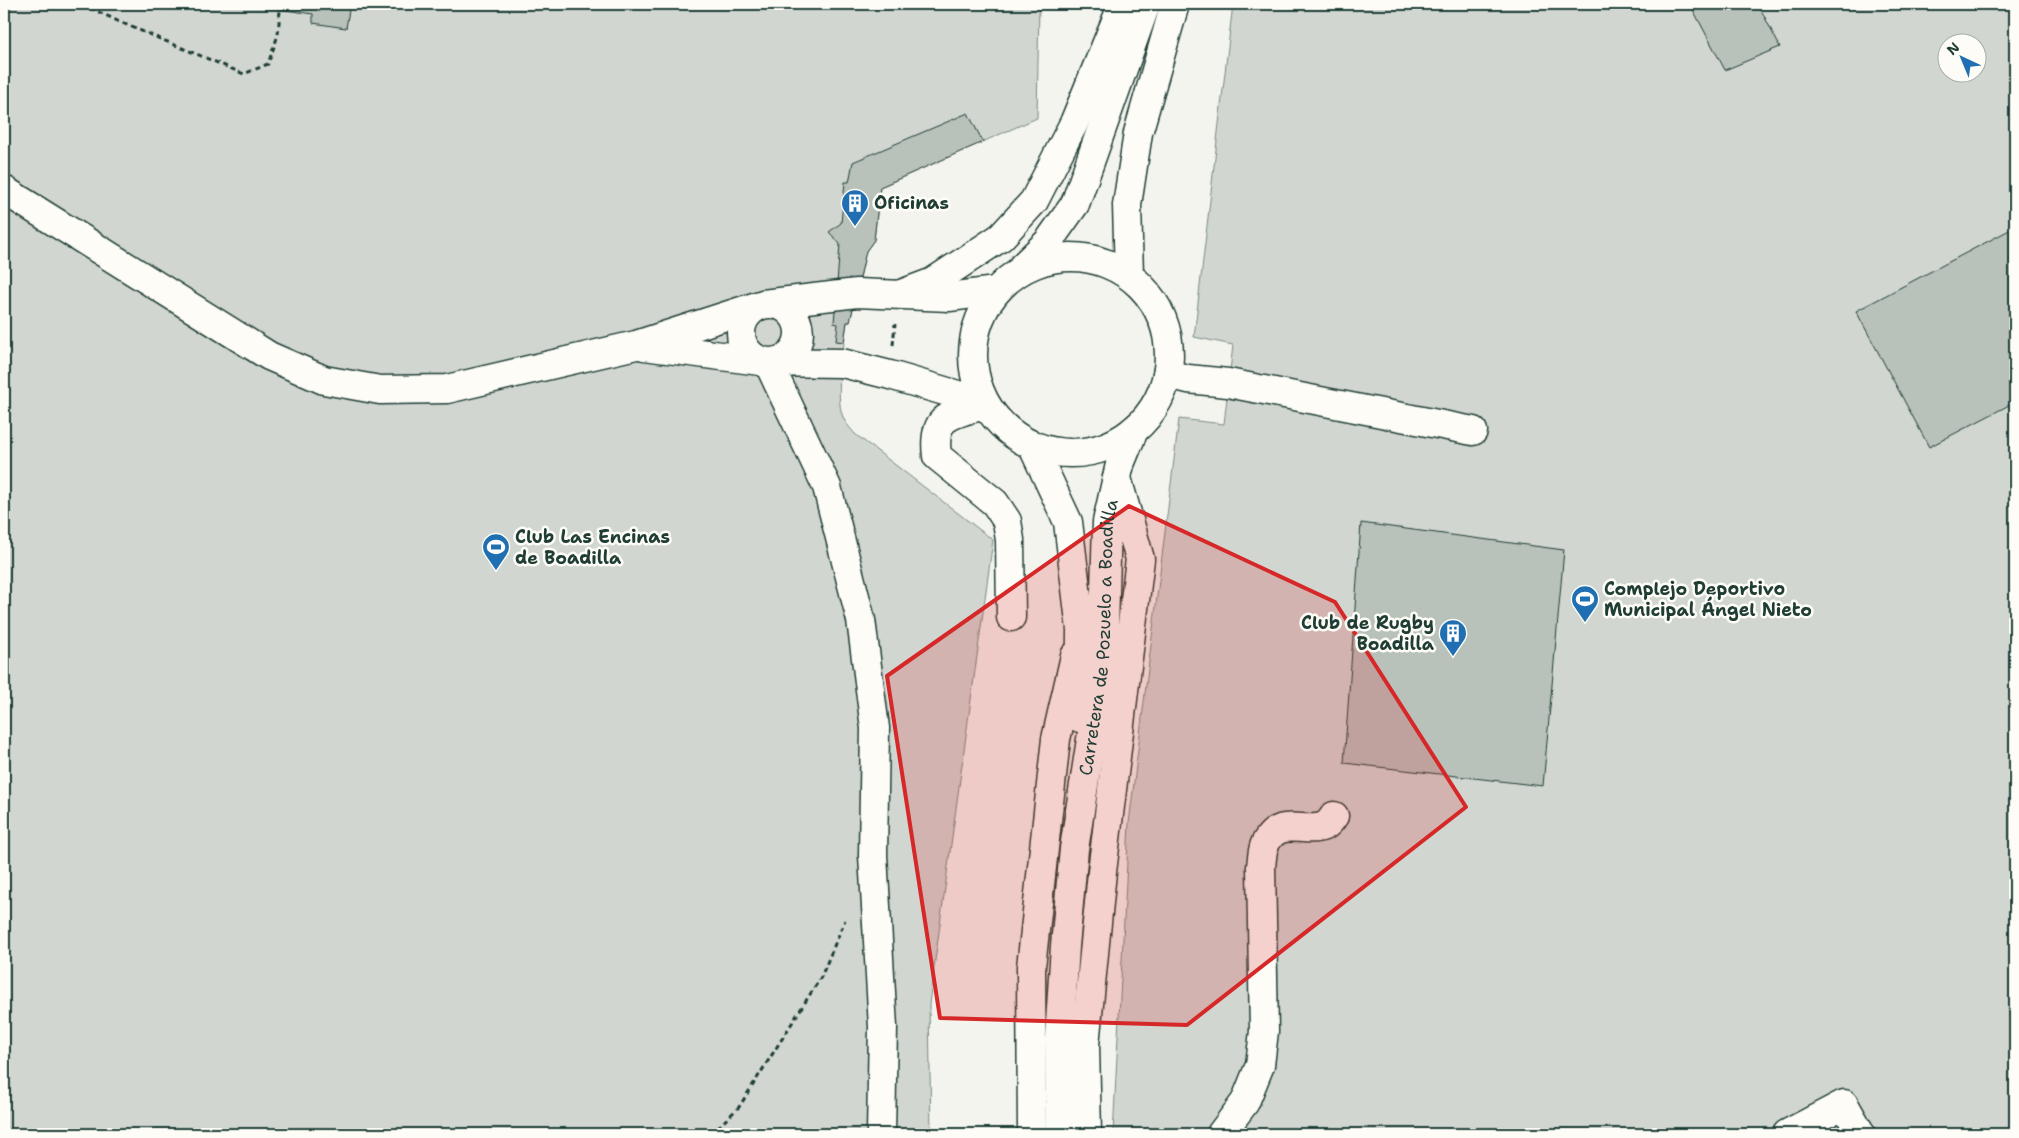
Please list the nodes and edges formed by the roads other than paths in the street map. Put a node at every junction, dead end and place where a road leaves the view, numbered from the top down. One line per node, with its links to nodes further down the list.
1 (1123, 4): 7 (main road)
2 (1146, 4): 6 (main road)
3 (1175, 4): 5 (main road)
4 (4, 190): 9 (main road)
5 (1129, 275): 6 (main road); 11 (main road)
6 (1002, 286): 7 (main road); 12 (main road)
7 (901, 294): 8 (main road)
8 (763, 304): 9 (main road); 10 (main road); 10 (main road)
9 (636, 345): 10 (main road)
10 (768, 362): 12 (main road); 21 (main road)
11 (1167, 374): 13 (main road); 14 (main road)
12 (985, 408): 15 (main road); 17 (main road)
13 (1134, 430): 15 (main road); 16 (main road, Carretera de Pozuelo a Boadilla)
14 (1473, 431)
15 (1032, 445): 18 (main road, Carretera de Pozuelo a Boadilla)
16 (1117, 478): 20 (main road, Carretera de Pozuelo a Boadilla); 24 (main road)
17 (1011, 617)
18 (1081, 630): 20 (main road, Carretera de Pozuelo a Boadilla); 22 (main road)
19 (1334, 816): 25 (main road)
20 (1074, 849): 23 (main road, Carretera de Pozuelo a Boadilla)
21 (880, 1134)
22 (1032, 1134)
23 (1060, 1134)
24 (1087, 1134)
25 (1221, 1134)
26 (1788, 1134): 27 (main road)
27 (1861, 1134)

